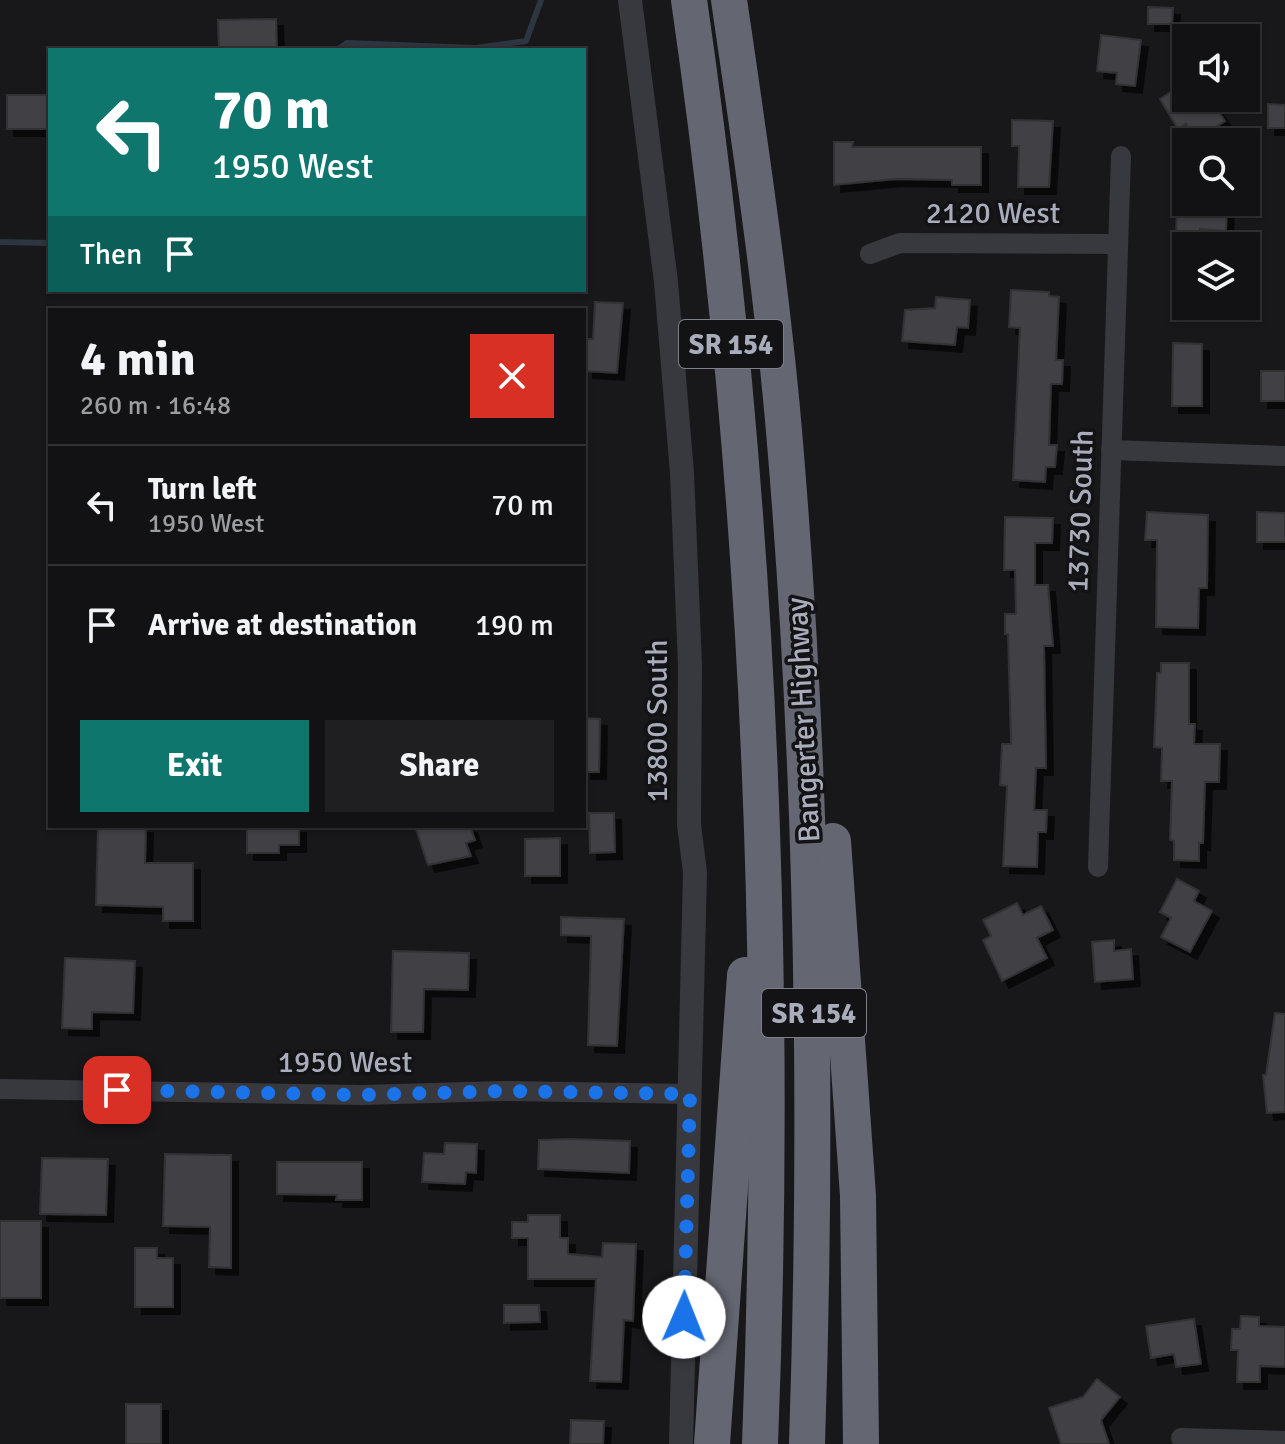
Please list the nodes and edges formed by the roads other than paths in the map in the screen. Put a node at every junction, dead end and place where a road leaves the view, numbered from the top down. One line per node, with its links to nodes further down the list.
1 (630, 0): 13 (street, 13800 South)
2 (689, 0): 10 (highway, Bangerter Highway / SR 154)
3 (729, 0): 9 (highway, Bangerter Highway / SR 154)
4 (1121, 156): 5 (street, 13730 South)
5 (1118, 244): 6 (street, 2120 West); 7 (street, 13730 South)
6 (870, 254)
7 (1111, 450): 8 (street); 11 (street, 13730 South)
8 (1285, 456)
9 (796, 582): 19 (highway, Bangerter Highway / SR 154); 20 (highway)
10 (756, 689): 17 (highway); 18 (highway, Bangerter Highway / SR 154)
11 (1098, 867)
12 (0, 1089): 13 (street, 1950 West)
13 (690, 1094): 16 (street, 13800 South)
14 (1181, 1438): 15 (street)
15 (1285, 1441)
16 (681, 1444)
17 (712, 1444)
18 (760, 1444)
19 (807, 1444)
20 (861, 1444)

